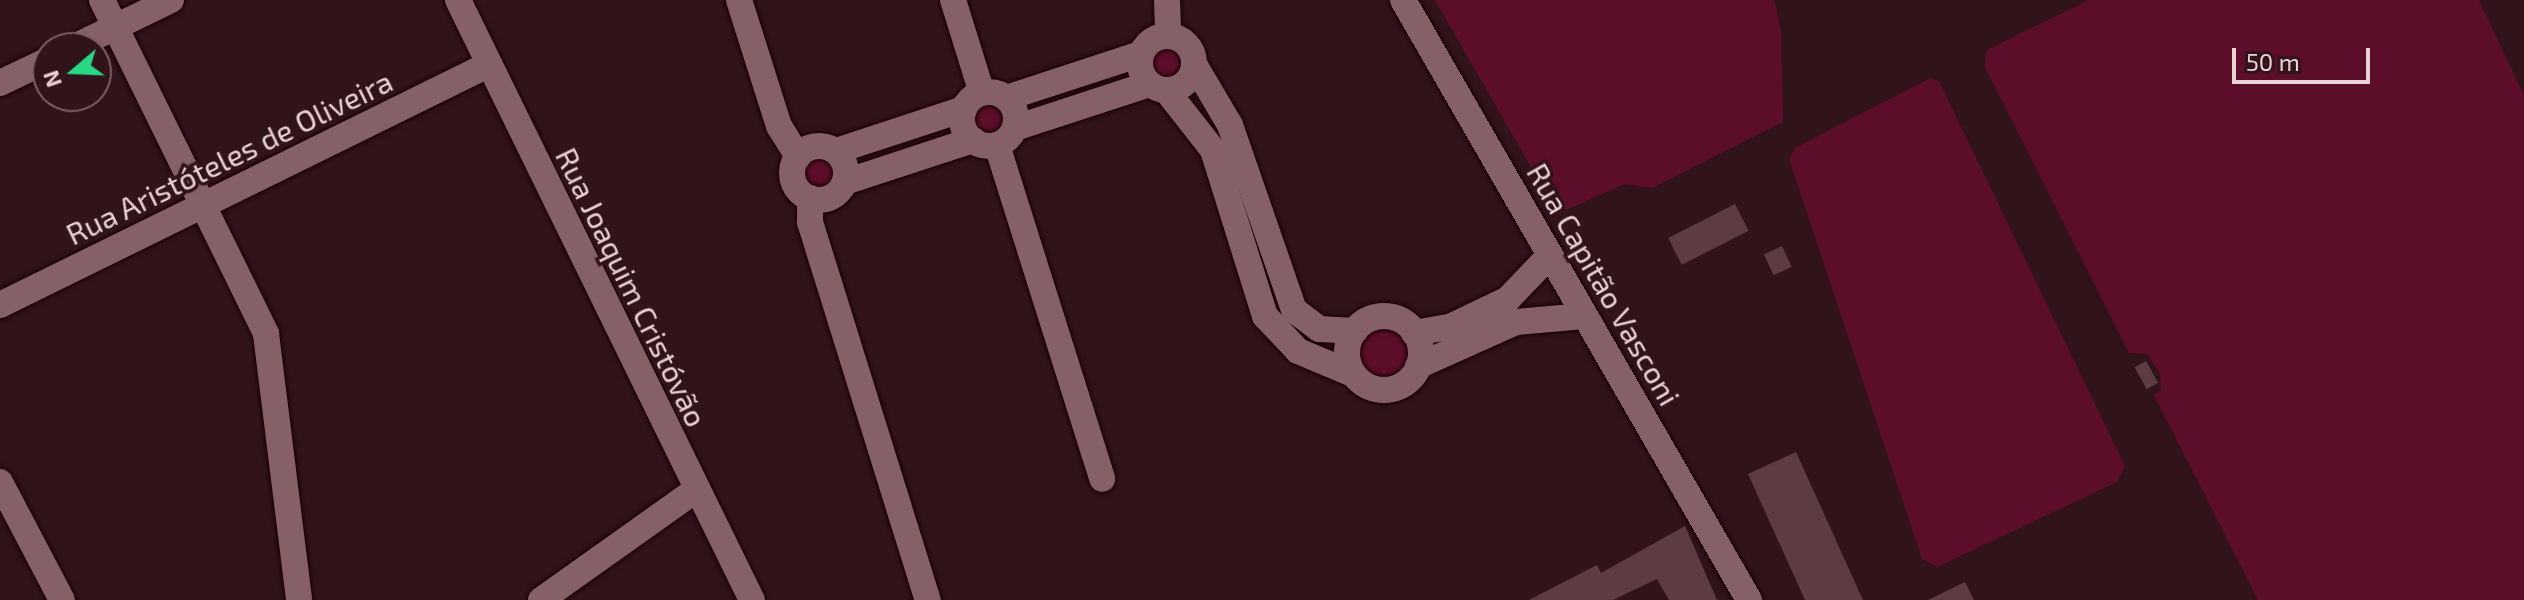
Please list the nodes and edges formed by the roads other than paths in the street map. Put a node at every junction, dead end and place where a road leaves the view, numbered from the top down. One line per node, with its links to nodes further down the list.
1 (102, 0): 8 (street)
2 (171, 0): 8 (street)
3 (458, 0): 13 (street, Rua Joaquim Cristóvão)
4 (739, 0): 20 (street)
5 (953, 0): 17 (street)
6 (1167, 0): 10 (street)
7 (1403, 0): 24 (street, Rua Capitão Vasconi)
8 (116, 27): 9 (street); 23 (street)
9 (106, 32)
10 (1168, 36): 11 (street); 12 (street)
11 (1141, 54): 16 (street); 17 (street)
12 (1194, 64): 16 (street); 28 (street)
13 (486, 66): 23 (street, Rua Aristóteles de Oliveira); 34 (street, Rua Joaquim Cristóvão)
14 (32, 68): 15 (street)
15 (0, 83)
16 (1158, 87): 18 (street); 32 (street)
17 (984, 100): 18 (street); 18 (street); 19 (street)
18 (995, 138): 21 (street); 33 (street)
19 (836, 151): 20 (street); 21 (street)
20 (798, 156): 22 (street)
21 (845, 182): 22 (street)
22 (810, 198): 40 (street)
23 (206, 205): 25 (street, Rua Aristóteles de Oliveira); 37 (street)
24 (1550, 255): 26 (street); 27 (street, Rua Capitão Vasconi)
25 (0, 305)
26 (1512, 311): 27 (street); 30 (street)
27 (1584, 316): 41 (street, Rua Capitão Vasconi)
28 (1355, 331): 29 (street); 32 (street)
29 (1414, 333): 30 (street); 31 (street)
30 (1456, 336): 31 (street)
31 (1418, 366): 32 (street)
32 (1353, 374)
33 (1102, 479)
34 (697, 489): 38 (street); 39 (street, Rua Joaquim Cristóvão)
35 (4, 498): 36 (street)
36 (62, 600)
37 (299, 600)
38 (541, 600)
39 (752, 600)
40 (928, 600)
41 (1749, 600)

